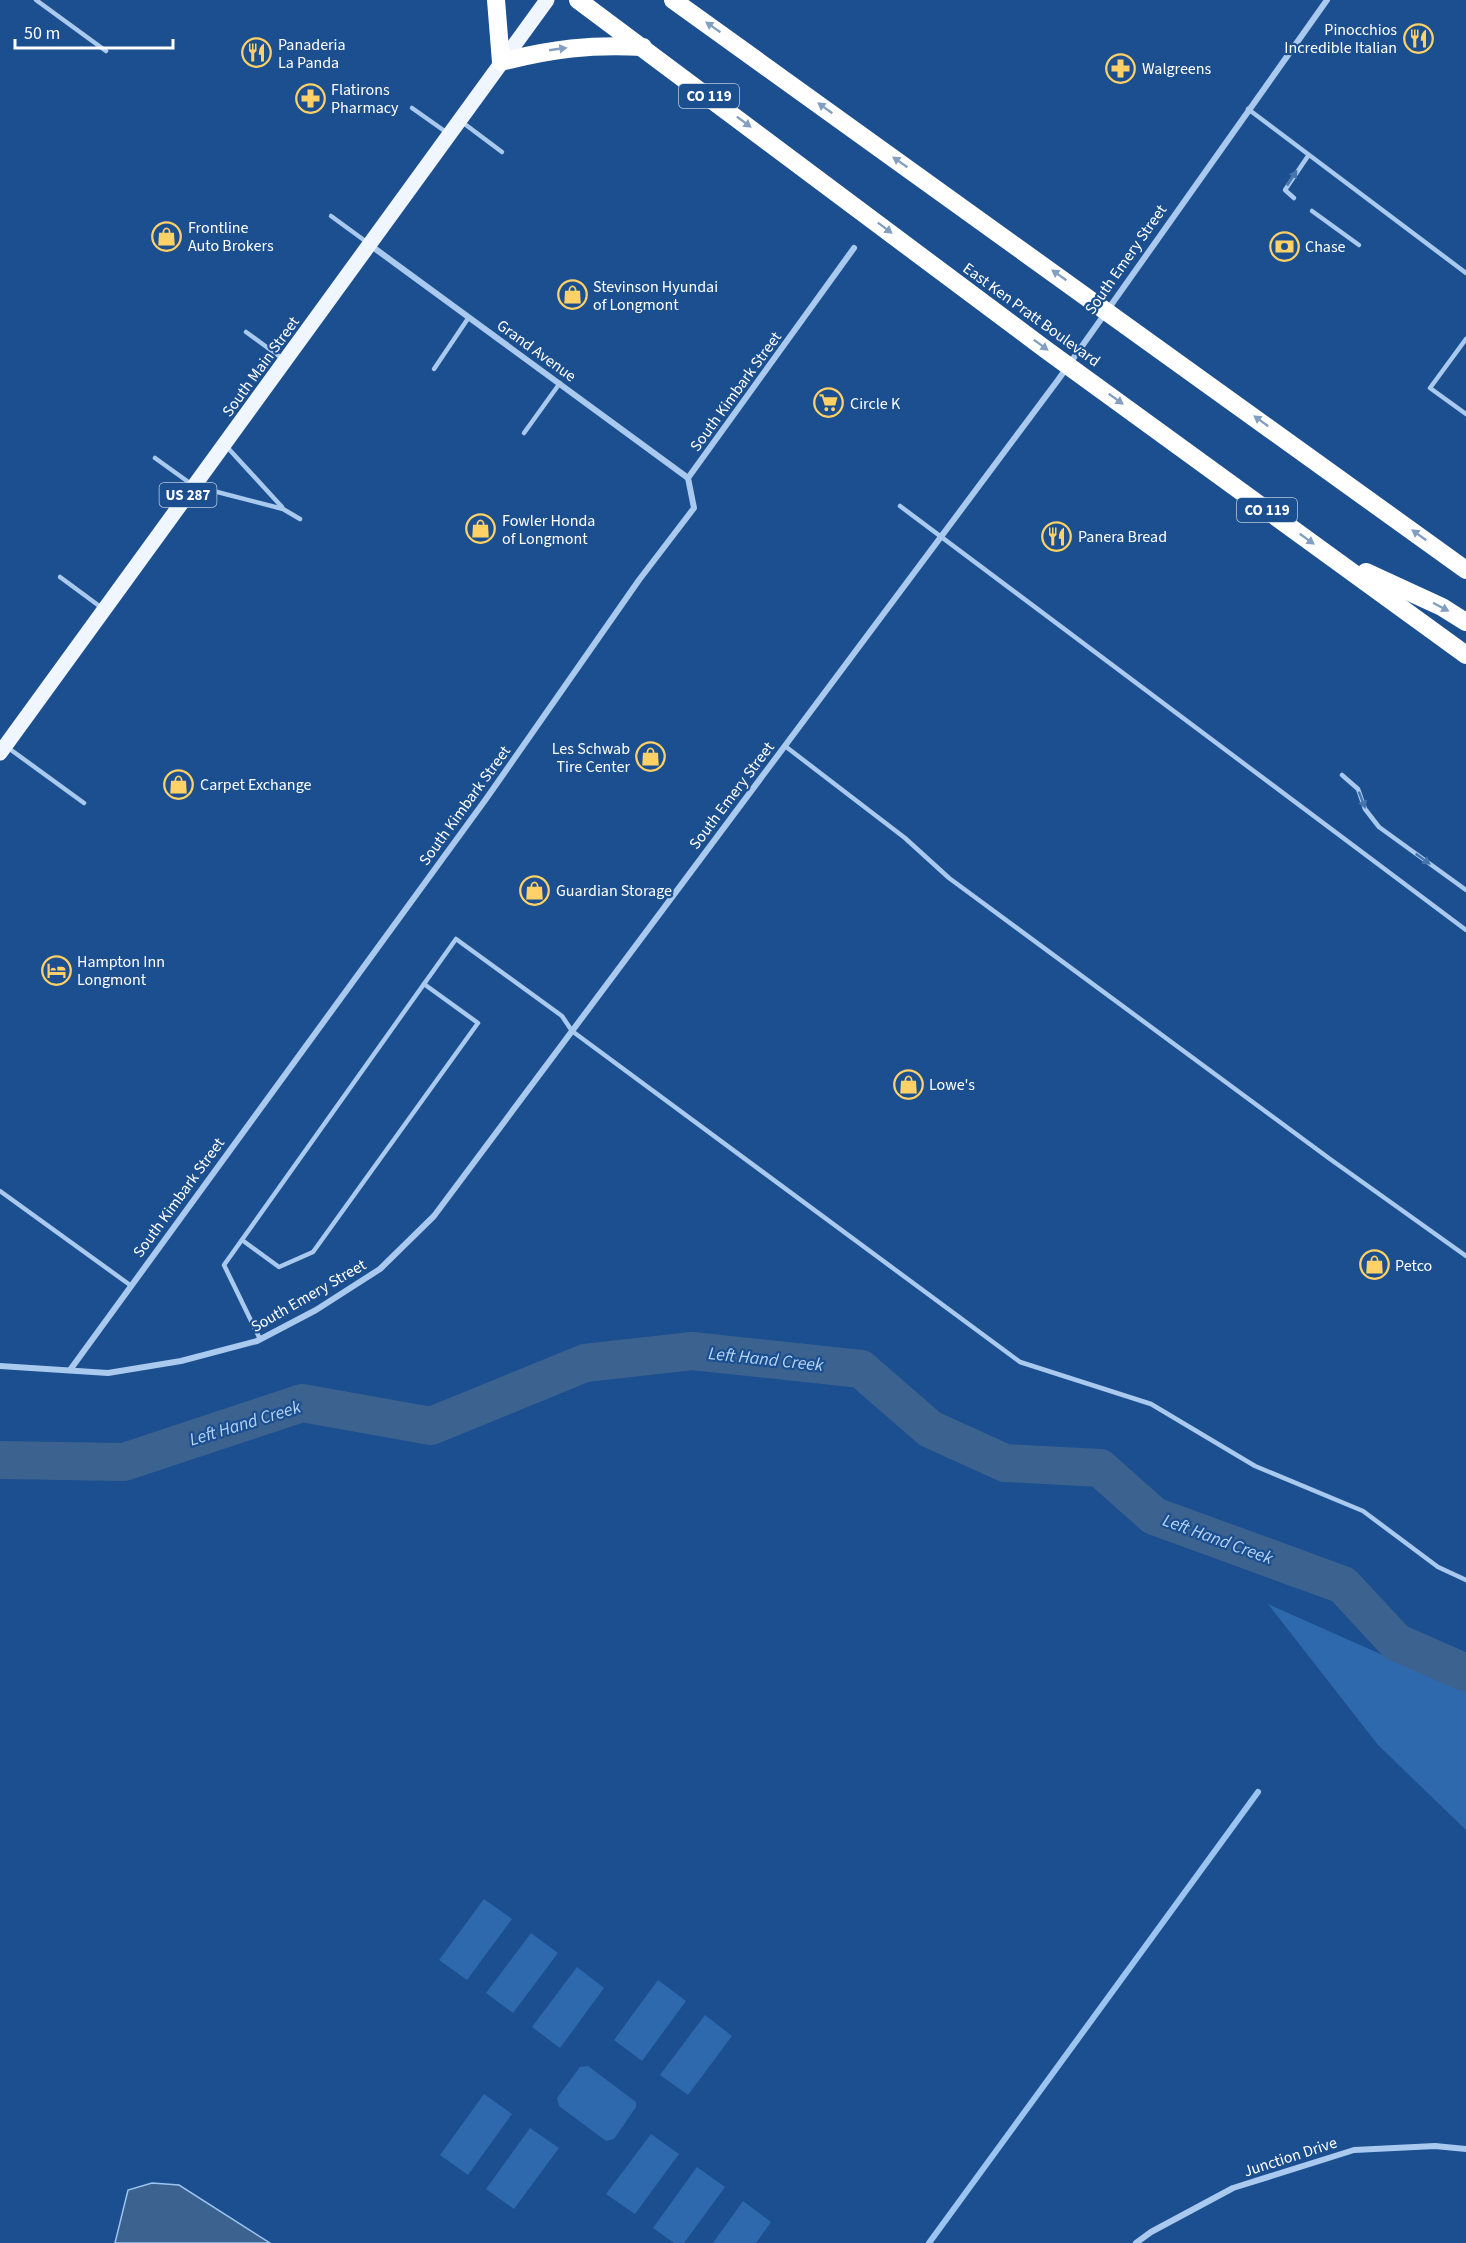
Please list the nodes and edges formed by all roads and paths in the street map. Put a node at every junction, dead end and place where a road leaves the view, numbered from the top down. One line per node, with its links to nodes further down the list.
1 (36, 0): 8 (lane)
2 (496, 0): 9 (highway)
3 (547, 0): 9 (main road, South Main Street / US 287)
4 (578, 0): 7 (highway, East Ken Pratt Boulevard / CO 119)
5 (1327, 0): 11 (street, South Emery Street)
6 (675, 1): 23 (highway, one-way to 6)
7 (643, 46): 9 (highway, one-way to 7); 28 (highway, East Ken Pratt Boulevard / CO 119, one-way to 28)
8 (106, 51)
9 (501, 62): 12 (main road, South Main Street / US 287)
10 (412, 108): 13 (lane)
11 (1248, 109): 15 (lane); 23 (street, South Emery Street)
12 (460, 121): 13 (main road, South Main Street / US 287); 14 (lane)
13 (449, 135): 19 (main road, South Main Street / US 287)
14 (502, 152)
15 (1308, 156): 16 (lane, one-way to 15); 22 (lane)
16 (1294, 198)
17 (1312, 211): 20 (lane)
18 (331, 216): 19 (lane)
19 (370, 245): 24 (street, Grand Avenue); 27 (main road, South Main Street / US 287)
20 (1359, 245)
21 (855, 248): 35 (street, South Kimbark Street)
22 (1466, 273)
23 (1106, 310): 28 (street, South Emery Street); 42 (highway, one-way to 23)
24 (470, 318): 29 (lane); 30 (street, Grand Avenue)
25 (246, 332): 27 (lane)
26 (1466, 339): 31 (lane)
27 (286, 361): 33 (main road, South Main Street / US 287)
28 (1069, 365): 40 (street, South Emery Street); 41 (highway, East Ken Pratt Boulevard / CO 119, one-way to 41)
29 (434, 369)
30 (560, 383): 32 (lane); 35 (street, Grand Avenue)
31 (1466, 414)
32 (524, 433)
33 (225, 445): 36 (main road, South Main Street / US 287); 38 (lane)
34 (155, 458): 36 (lane)
35 (688, 478): 58 (street, South Kimbark Street)
36 (194, 486): 38 (lane); 44 (main road, South Main Street / US 287)
37 (900, 506): 40 (lane)
38 (283, 509): 39 (lane)
39 (300, 519)
40 (940, 537): 47 (street, South Emery Street); 52 (lane)
41 (1331, 556): 45 (highway, one-way to 45); 46 (highway, East Ken Pratt Boulevard / CO 119)
42 (1466, 570)
43 (60, 577): 44 (lane)
44 (104, 610): 48 (main road, South Main Street / US 287)
45 (1466, 622)
46 (1466, 655)
47 (785, 746): 54 (street, South Emery Street); 57 (lane)
48 (2, 747): 50 (lane)
49 (1342, 775): 51 (lane, one-way to 51)
50 (84, 803)
51 (1466, 890)
52 (1466, 930)
53 (424, 984): 54 (lane); 56 (lane); 56 (lane)
54 (572, 1031): 59 (street, South Emery Street); 62 (lane)
55 (0, 1191): 58 (lane)
56 (242, 1240): 59 (lane)
57 (1466, 1256)
58 (130, 1285): 61 (street, South Kimbark Street)
59 (260, 1340): 61 (street, South Emery Street)
60 (0, 1366): 61 (street, South Emery Street)
61 (70, 1370)
62 (1466, 1580)
63 (1466, 2149): 64 (street, Junction Drive)
64 (1136, 2243)

